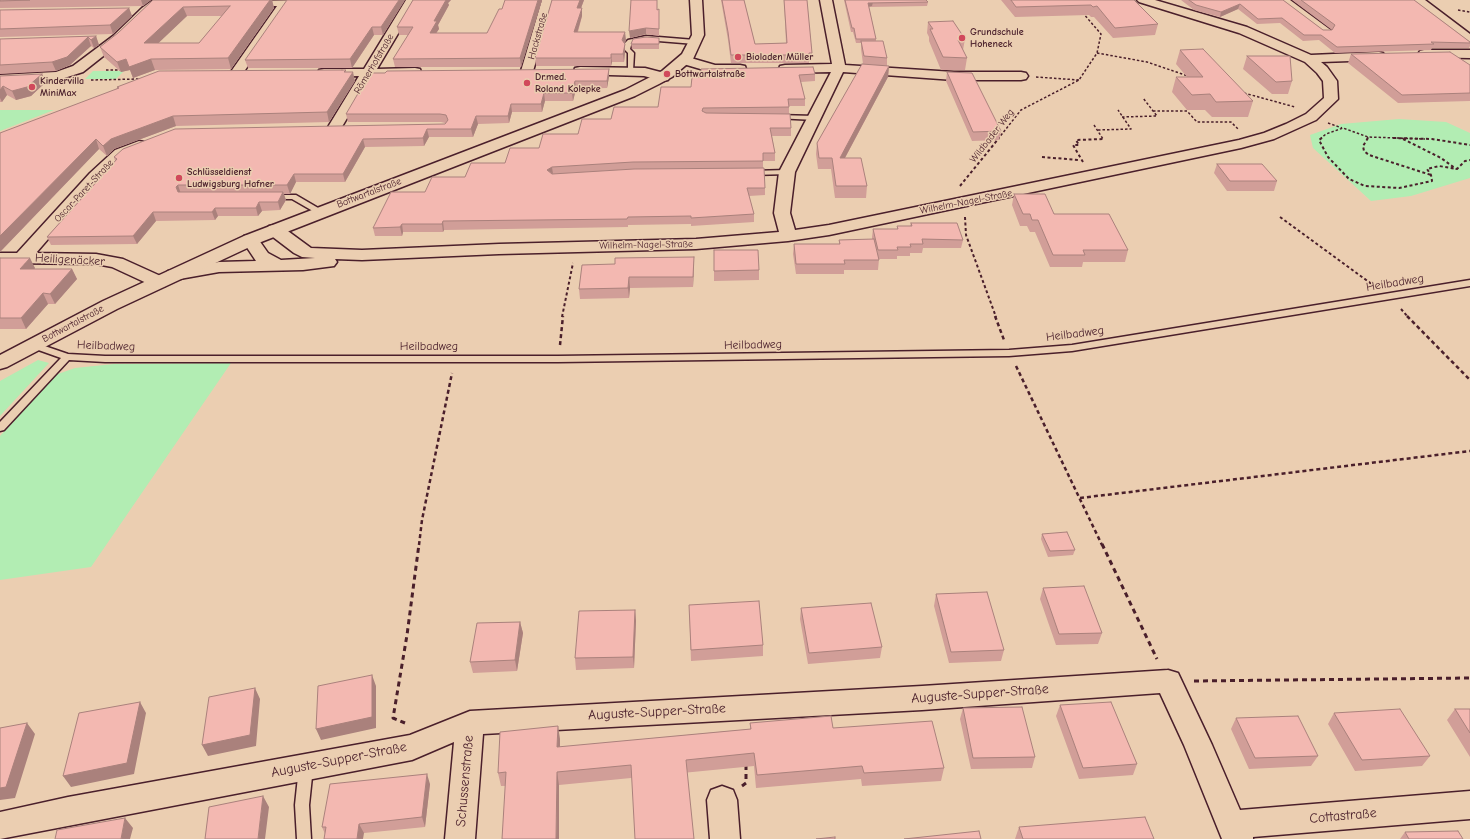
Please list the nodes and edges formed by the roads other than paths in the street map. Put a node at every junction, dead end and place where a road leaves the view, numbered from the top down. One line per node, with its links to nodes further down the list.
1 (412, 0): 34 (street, Römerhofstraße)
2 (548, 0): 27 (street, Hackstraße)
3 (696, 0): 17 (main road, Bottwartalstraße)
4 (826, 0): 23 (street)
5 (1143, 0): 21 (street, Wilhelm-Nagel-Straße)
6 (1283, 0): 13 (street)
7 (1418, 0): 16 (street)
8 (286, 1): 9 (street); 10 (street); 36 (street)
9 (324, 2)
10 (231, 3)
11 (157, 4): 12 (street); 15 (street)
12 (130, 11)
13 (1326, 31)
14 (94, 39): 15 (street)
15 (117, 39): 39 (street)
16 (1470, 40)
17 (694, 42): 22 (main road, Bottwartalstraße); 30 (lane)
18 (1470, 54): 20 (street)
19 (1392, 55): 21 (street)
20 (1413, 55)
21 (1309, 59): 51 (street, Wilhelm-Nagel-Straße)
22 (684, 60): 24 (street); 38 (main road, Bottwartalstraße)
23 (839, 68): 25 (street); 37 (street); 41 (street)
24 (753, 69)
25 (776, 69)
26 (512, 71): 27 (street)
27 (527, 71): 28 (street)
28 (543, 71)
29 (566, 71): 30 (street)
30 (630, 71): 38 (street)
31 (424, 72): 34 (street)
32 (251, 73): 36 (street)
33 (313, 73): 34 (street)
34 (368, 73): 42 (street, Römerhofstraße)
35 (220, 74): 36 (street)
36 (236, 74)
37 (1020, 76)
38 (663, 77): 49 (main road, Bottwartalstraße)
39 (0, 78)
40 (766, 118): 41 (lane)
41 (815, 118): 46 (street)
42 (335, 127): 43 (street); 44 (street)
43 (350, 127)
44 (319, 128)
45 (149, 141): 54 (street, Oscar-Paret-Straße)
46 (787, 172): 47 (lane); 51 (street)
47 (741, 173)
48 (262, 197): 49 (lane)
49 (321, 212): 50 (main road, Bottwartalstraße)
50 (275, 230): 52 (main road, Bottwartalstraße); 53 (street, Wilhelm-Nagel-Straße)
51 (788, 236): 53 (street, Wilhelm-Nagel-Straße)
52 (250, 240): 56 (street); 57 (main road, Bottwartalstraße)
53 (362, 256): 56 (street, Wilhelm-Nagel-Straße)
54 (23, 257): 55 (street, Heiligenäcker); 57 (street, Heiligenäcker)
55 (0, 258)
56 (277, 265): 57 (street, Wilhelm-Nagel-Straße)
57 (166, 278): 59 (main road, Bottwartalstraße)
58 (1470, 283): 60 (lane, Heilbadweg)
59 (33, 345): 60 (lane, Heilbadweg); 61 (main road, Bottwartalstraße)
60 (67, 357): 62 (lane)
61 (0, 363)
62 (0, 428)
63 (470, 723): 64 (street, Auguste-Supper-Straße); 68 (street, Auguste-Supper-Straße); 70 (street, Schussenstraße)
64 (306, 767): 67 (street, Auguste-Supper-Straße); 69 (lane)
65 (722, 800): 71 (street)
66 (1470, 805): 68 (street, Cottastraße)
67 (10, 829)
68 (1234, 832)
69 (304, 839)
70 (460, 839)
71 (725, 839)

